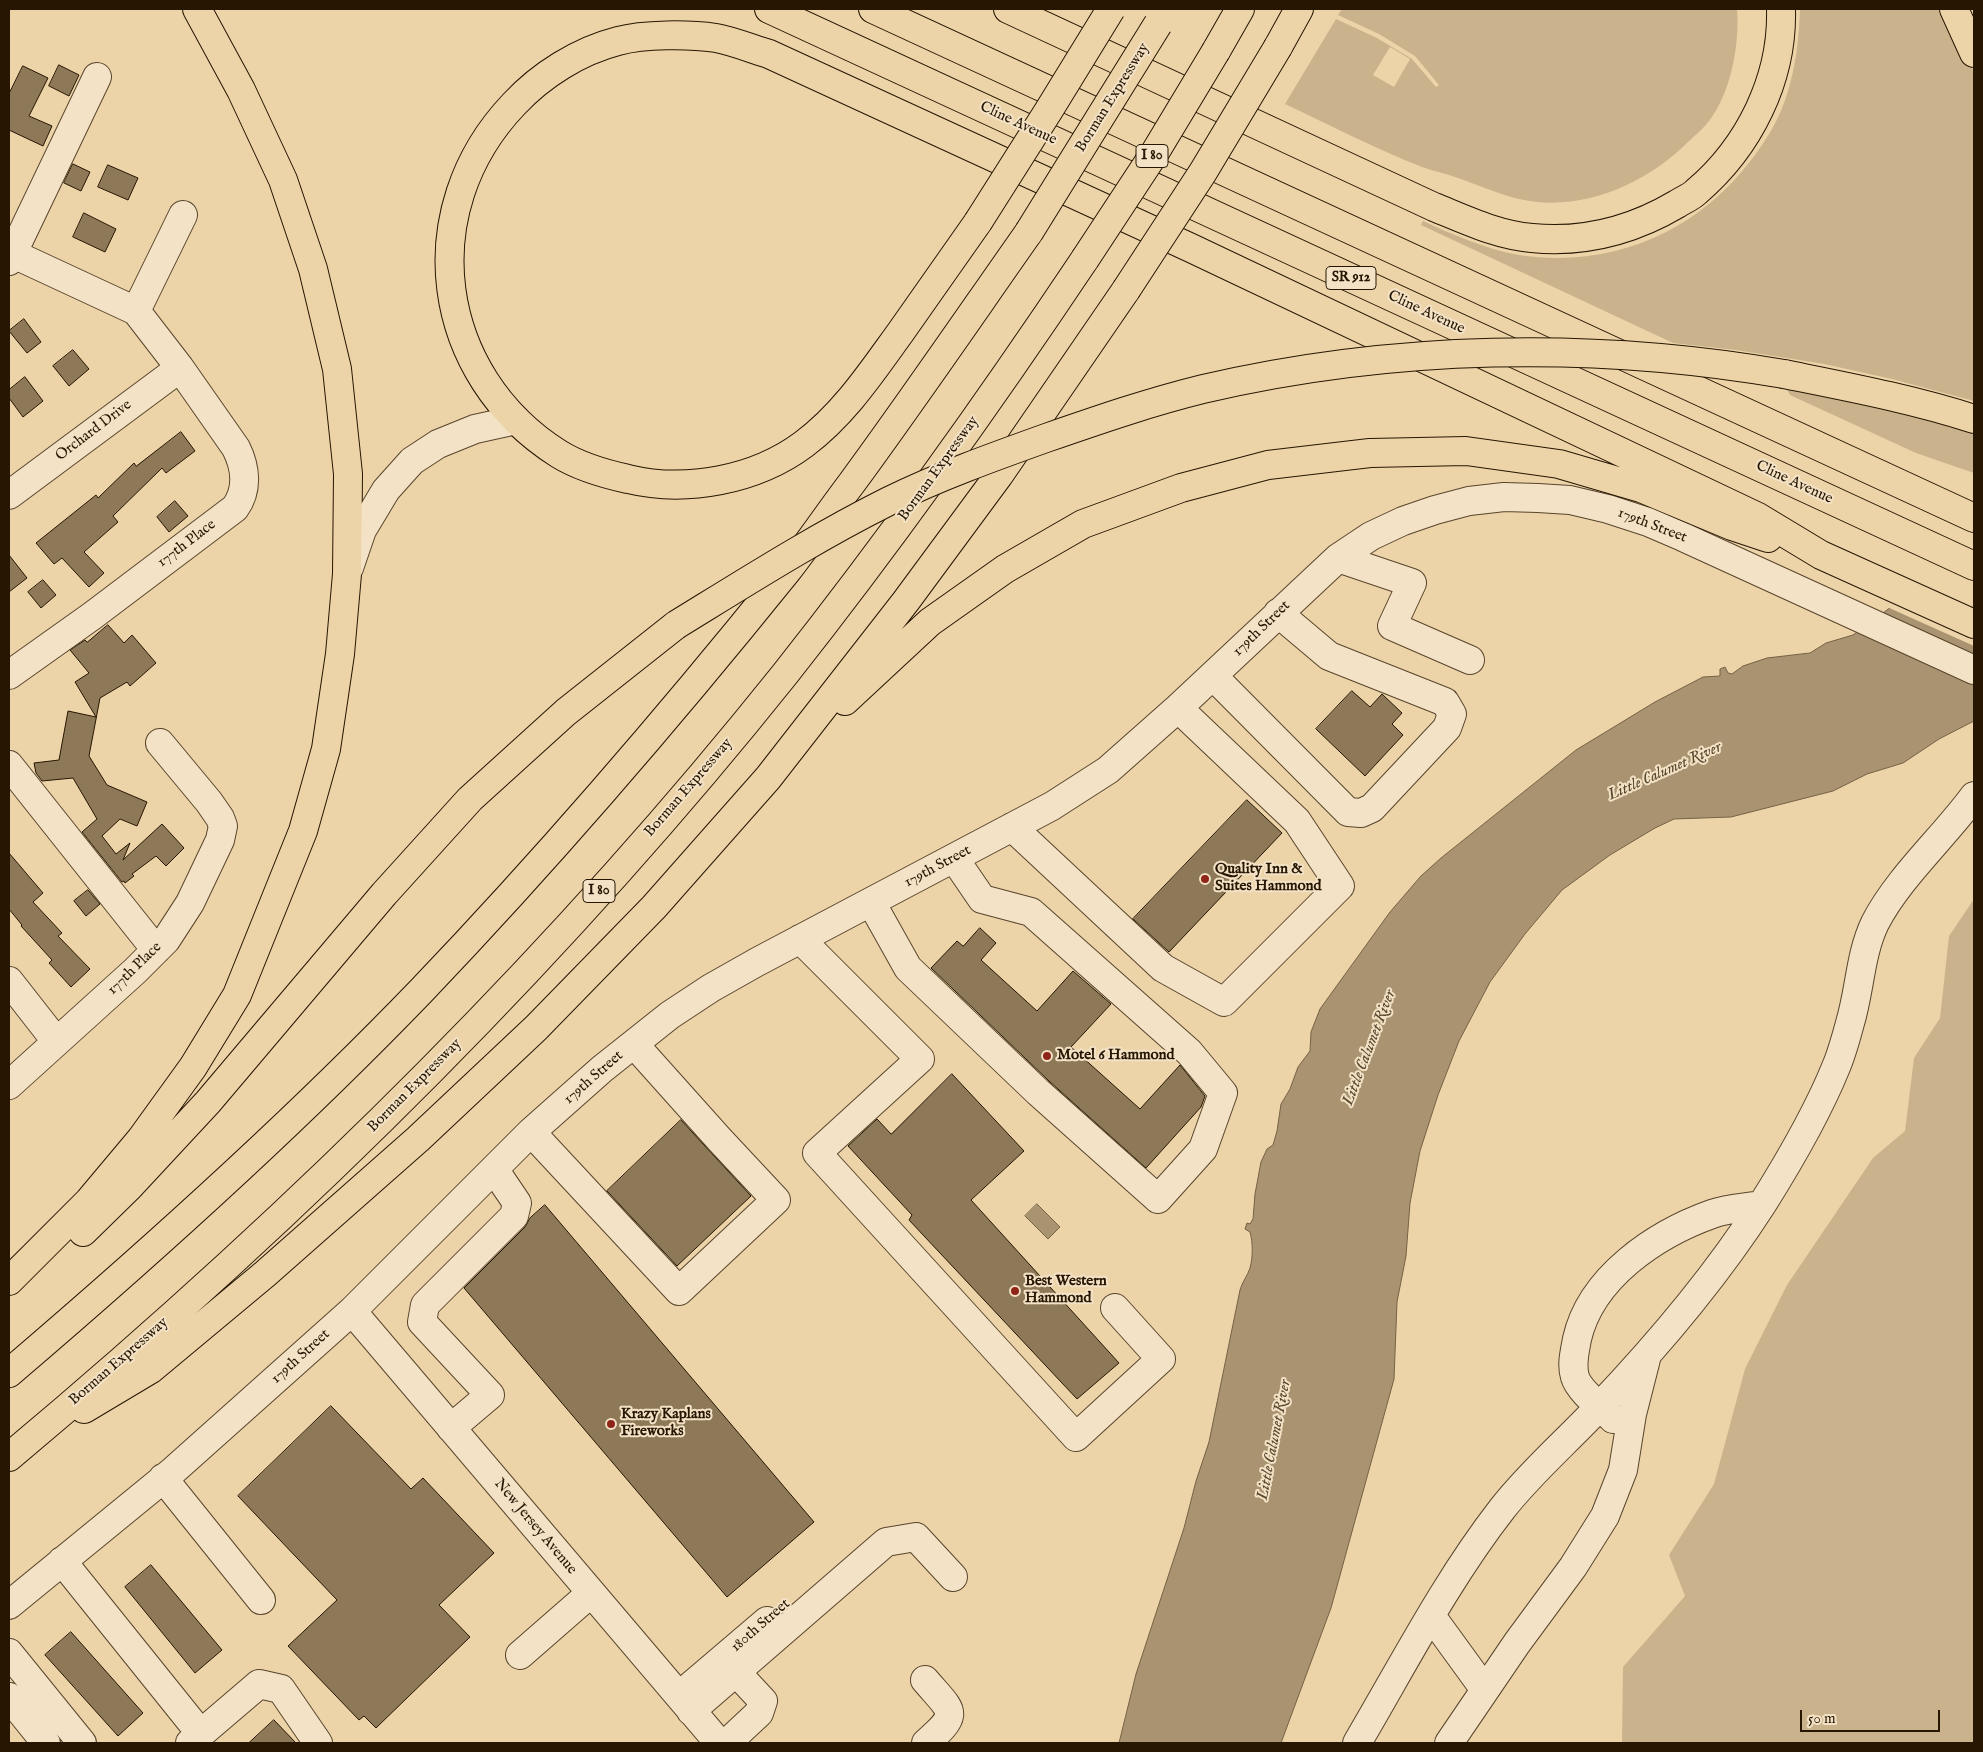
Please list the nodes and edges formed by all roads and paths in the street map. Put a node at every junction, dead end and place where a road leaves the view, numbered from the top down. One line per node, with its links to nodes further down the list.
1 (197, 9): 24 (highway)
2 (769, 9): 23 (highway, Cline Avenue / SR 912)
3 (873, 9): 20 (highway)
4 (1008, 9): 8 (highway)
5 (1110, 9): 18 (highway, bridge)
6 (1240, 9): 57 (highway, Borman Expressway / I 80, bridge)
7 (1299, 9): 34 (highway, bridge)
8 (1781, 9)
9 (1954, 9): 11 (highway)
10 (1163, 16): 53 (highway, Borman Expressway, bridge)
11 (1974, 53)
12 (97, 77): 14 (street)
13 (183, 215): 15 (street)
14 (10, 256): 15 (street)
15 (136, 311): 16 (street, 177th Place)
16 (180, 368): 19 (street, Orchard Drive); 29 (street, 177th Place)
17 (1974, 419): 49 (highway, bridge)
18 (516, 420): 21 (highway); 24 (street)
19 (9, 495)
20 (1972, 517)
21 (1822, 555): 26 (highway); 34 (highway)
22 (1338, 558): 25 (street, 179th Street); 27 (street); 28 (street, 179th Street)
23 (1974, 566)
24 (347, 574): 48 (highway)
25 (1278, 613): 30 (street, 179th Street); 30 (street)
26 (1974, 624)
27 (1470, 660)
28 (1974, 670)
29 (9, 675)
30 (1213, 676): 31 (street, 179th Street)
31 (1178, 708): 36 (street, 179th Street); 36 (street)
32 (160, 743): 40 (street, 177th Place)
33 (9, 765): 40 (street)
34 (768, 778): 57 (highway)
35 (1974, 796): 47 (street)
36 (1012, 827): 37 (street, 179th Street)
37 (954, 858): 38 (street, 179th Street); 38 (street)
38 (871, 902): 39 (street, 179th Street)
39 (800, 939): 43 (street, 179th Street); 50 (street)
40 (156, 950): 42 (street, 177th Place)
41 (9, 981): 42 (street)
42 (56, 1042): 44 (street, 177th Place)
43 (634, 1044): 45 (street, 179th Street); 45 (street)
44 (9, 1085)
45 (531, 1132): 46 (street, 179th Street)
46 (494, 1169): 51 (street, 179th Street); 55 (street)
47 (1761, 1205): 52 (street); 54 (street)
48 (9, 1281)
49 (9, 1298)
50 (1114, 1308)
51 (352, 1312): 55 (street, New Jersey Avenue); 58 (street, 179th Street)
52 (1648, 1352): 54 (street); 56 (street)
53 (9, 1372)
54 (1600, 1406): 56 (street); 65 (street)
55 (451, 1428): 62 (street, New Jersey Avenue)
56 (1629, 1437): 70 (street)
57 (17, 1450)
58 (163, 1478): 60 (street, 179th Street); 63 (street)
59 (843, 1555): 72 (street, 180th Street)
60 (62, 1561): 64 (street, 179th Street); 74 (street)
61 (953, 1577): 68 (street)
62 (591, 1593): 67 (street); 72 (street, New Jersey Avenue)
63 (261, 1600)
64 (9, 1605)
65 (1432, 1617): 70 (street); 81 (street)
66 (9, 1653): 71 (street)
67 (520, 1655)
68 (736, 1672): 72 (street); 79 (street)
69 (925, 1680): 80 (street)
70 (1485, 1690): 82 (street)
71 (46, 1699): 73 (street); 76 (street)
72 (685, 1704): 78 (street, New Jersey Avenue)
73 (17, 1707): 75 (street)
74 (196, 1739): 77 (street)
75 (46, 1743)
76 (82, 1743)
77 (318, 1743)
78 (719, 1743)
79 (726, 1743)
80 (926, 1743)
81 (1357, 1743)
82 (1449, 1743)

